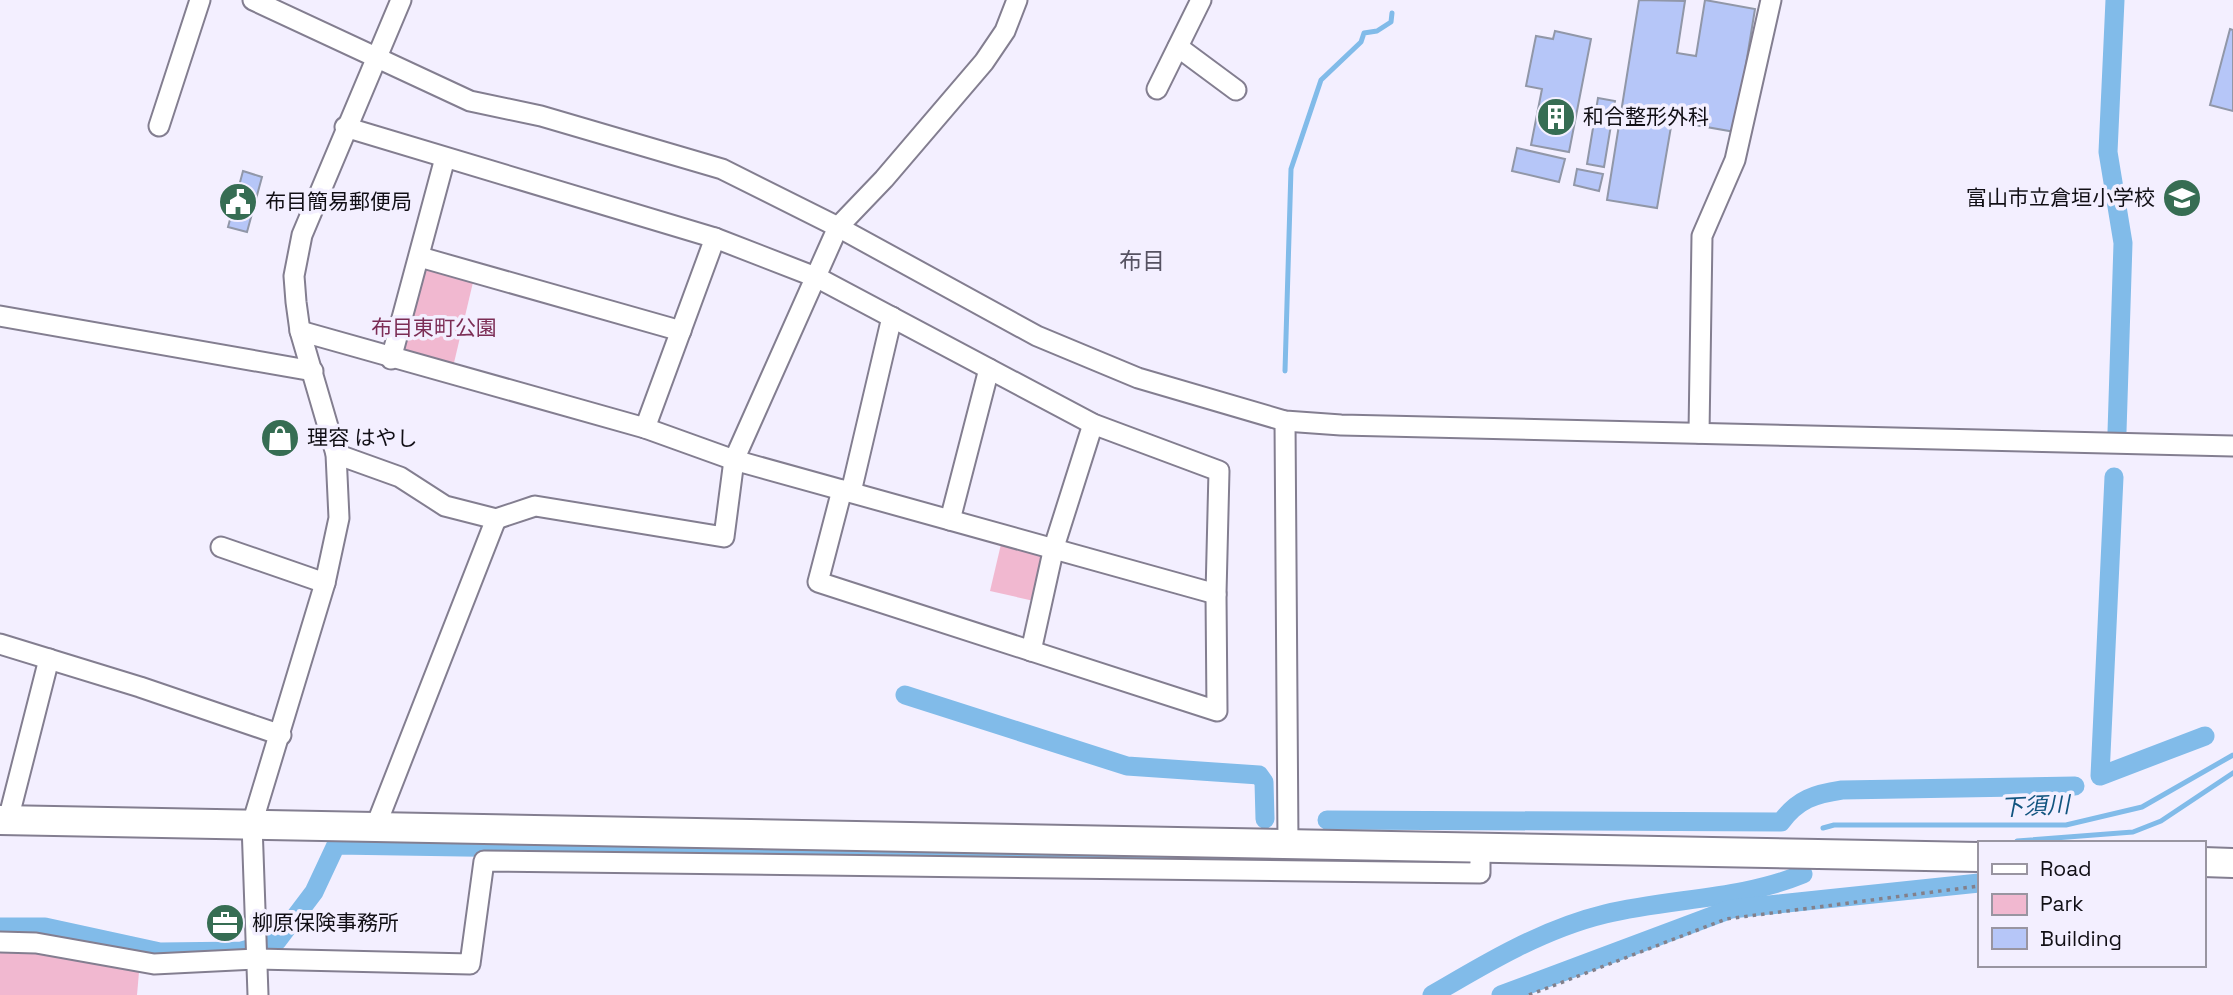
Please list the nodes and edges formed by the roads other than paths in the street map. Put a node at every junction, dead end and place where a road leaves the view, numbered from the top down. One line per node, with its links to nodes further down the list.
1 (200, 0): 11 (street)
2 (253, 0): 8 (street)
3 (401, 0): 8 (street)
4 (1017, 0): 14 (street)
5 (1201, 0): 7 (street)
6 (1771, 0): 28 (street)
7 (1178, 47): 9 (street); 10 (street)
8 (375, 58): 12 (street); 14 (street)
9 (1157, 89)
10 (1236, 90)
11 (159, 126)
12 (345, 127): 13 (street); 20 (street)
13 (445, 158): 15 (street); 16 (street)
14 (838, 228): 17 (street); 25 (street)
15 (715, 238): 17 (street); 21 (street)
16 (420, 257): 21 (street); 22 (street)
17 (818, 278): 19 (street); 31 (street)
18 (0, 316): 24 (street)
19 (892, 317): 23 (street); 32 (street)
20 (300, 331): 22 (street); 24 (street)
21 (681, 331): 27 (street)
22 (391, 359): 27 (street)
23 (989, 369): 26 (street); 34 (street)
24 (313, 371): 30 (street)
25 (1285, 421): 28 (street); 46 (street)
26 (1093, 424): 36 (street); 38 (street)
27 (645, 428): 31 (street)
28 (1699, 433): 29 (street)
29 (2233, 446)
30 (336, 454): 33 (street); 37 (street)
31 (734, 460): 32 (street); 33 (street)
32 (846, 491): 34 (street); 40 (street)
33 (496, 519): 45 (street)
34 (950, 520): 36 (street)
35 (221, 547): 37 (street)
36 (1054, 547): 38 (street); 40 (street)
37 (325, 583): 42 (street)
38 (1216, 594): 40 (street)
39 (0, 644): 41 (street)
40 (1031, 651)
41 (49, 659): 42 (street); 43 (street)
42 (281, 735): 44 (street)
43 (4, 820): 44 (street)
44 (252, 824): 45 (street); 52 (street)
45 (374, 828): 46 (street)
46 (1288, 844): 47 (street)
47 (1480, 847): 48 (street); 52 (street)
48 (1978, 857)
49 (2205, 862): 50 (street)
50 (2233, 863)
51 (0, 942): 52 (street)
52 (257, 960): 53 (street)
53 (258, 995)

